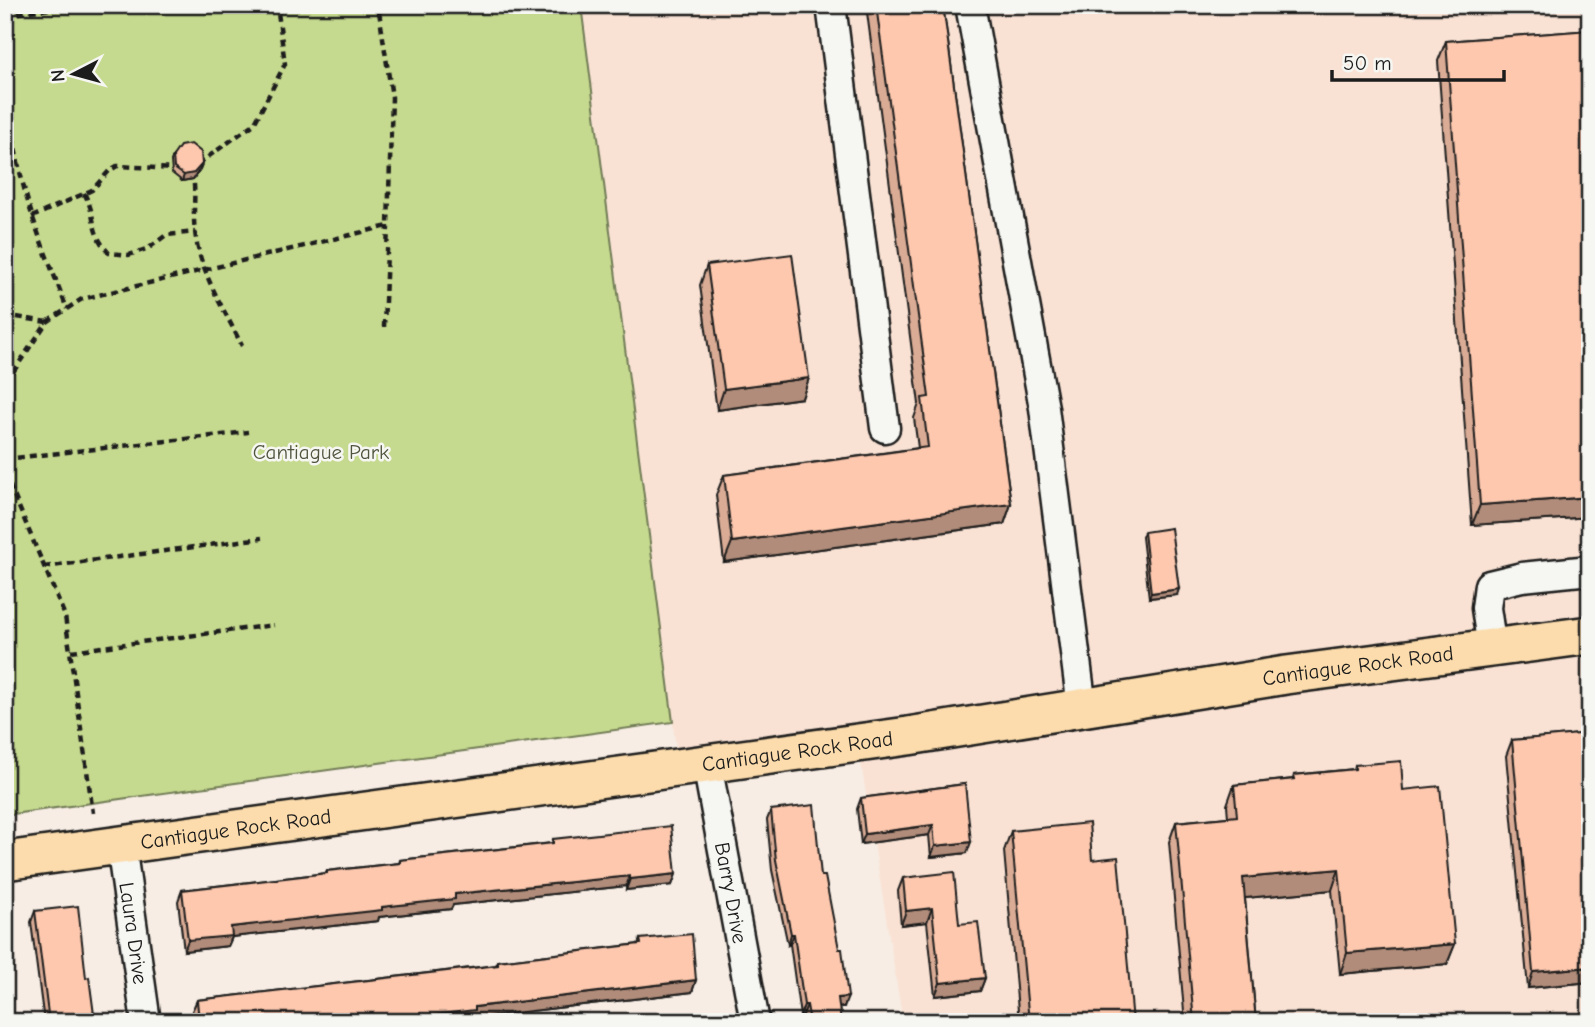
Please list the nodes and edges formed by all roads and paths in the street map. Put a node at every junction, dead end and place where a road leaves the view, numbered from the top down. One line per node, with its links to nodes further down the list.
1 (9, 5): 7 (path)
2 (76, 5): 7 (path)
3 (277, 5): 9 (path)
4 (378, 5): 12 (path)
5 (831, 5): 22 (street)
6 (970, 5): 34 (street)
7 (7, 15): 8 (path)
8 (6, 43): 11 (path)
9 (191, 168): 10 (path); 13 (path)
10 (84, 193): 11 (path); 13 (path)
11 (32, 217): 15 (path)
12 (388, 226): 14 (path); 18 (path)
13 (195, 232): 14 (path)
14 (205, 269): 15 (path); 19 (path)
15 (67, 309): 17 (path)
16 (5, 315): 17 (path)
17 (47, 323): 21 (path)
18 (384, 327)
19 (242, 346)
20 (5, 372): 21 (path)
21 (9, 378): 24 (path)
22 (885, 428)
23 (248, 432): 25 (path)
24 (5, 438)
25 (5, 459)
26 (5, 474): 28 (path)
27 (262, 538): 28 (path)
28 (44, 567): 33 (path)
29 (1590, 570): 32 (street)
30 (274, 625): 33 (path)
31 (1590, 635): 32 (main road, Cantiague Rock Road)
32 (1492, 648): 34 (main road, Cantiague Rock Road)
33 (71, 651): 36 (path)
34 (1082, 708): 35 (main road, Cantiague Rock Road)
35 (707, 764): 37 (main road, Cantiague Rock Road); 40 (street, Barry Drive)
36 (93, 813)
37 (121, 845): 38 (main road, Cantiague Rock Road); 39 (street, Laura Drive)
38 (5, 861)
39 (146, 1022)
40 (755, 1022)

